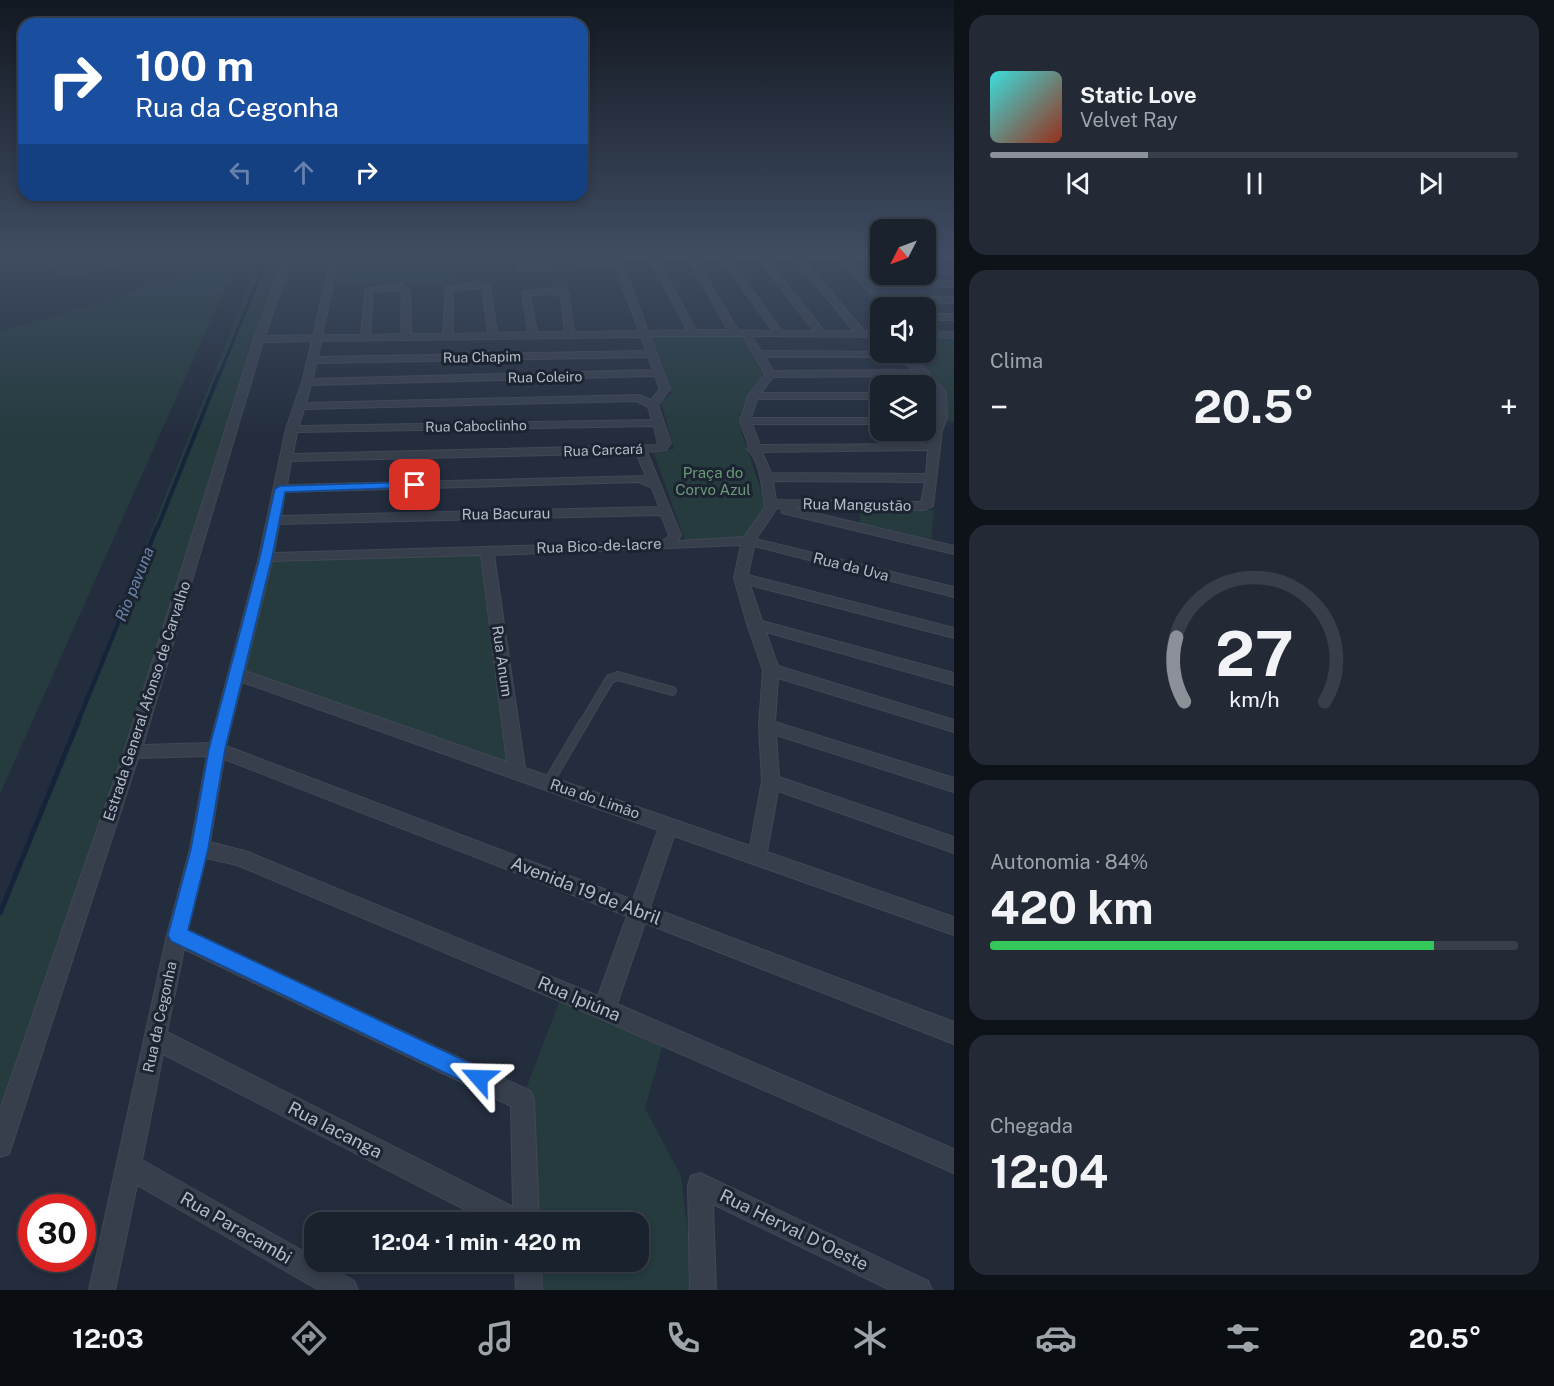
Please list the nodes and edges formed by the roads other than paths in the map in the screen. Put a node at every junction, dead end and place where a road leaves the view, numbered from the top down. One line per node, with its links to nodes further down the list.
1 (268, 315): 32 (street, Estrada General Afonso de Carvalho)
2 (322, 315): 33 (street, Rua da Cegonha)
3 (367, 315): 31 (street)
4 (405, 315): 29 (street)
5 (448, 315): 30 (street)
6 (490, 315): 28 (street)
7 (529, 315): 26 (street)
8 (567, 315): 27 (street)
9 (637, 315): 20 (street)
10 (684, 315): 17 (street)
11 (728, 315): 21 (street)
12 (766, 315): 18 (street)
13 (807, 315): 19 (street)
14 (846, 315): 22 (street)
15 (936, 317): 16 (street)
16 (954, 317)
17 (693, 333): 20 (street); 21 (street)
18 (779, 333): 19 (street); 21 (street)
19 (821, 333): 22 (street)
20 (644, 334): 27 (street); 34 (street)
21 (740, 334): 35 (street)
22 (861, 334): 23 (street)
23 (870, 334)
24 (936, 334): 25 (street)
25 (954, 334)
26 (533, 335): 27 (street); 28 (street)
27 (570, 335)
28 (493, 336): 30 (street)
29 (405, 337): 30 (street); 31 (street)
30 (448, 337)
31 (365, 338): 33 (street)
32 (259, 339): 33 (street); 81 (street, Estrada General Afonso de Carvalho)
33 (316, 339): 36 (street, Rua da Cegonha)
34 (652, 354): 36 (street, Rua Chapim); 38 (street)
35 (756, 354): 39 (street); 40 (street)
36 (312, 360): 41 (street, Rua da Cegonha)
37 (921, 363): 39 (street)
38 (658, 369): 41 (street, Rua Coleiro); 46 (street)
39 (921, 370): 40 (street); 42 (street)
40 (770, 374): 43 (street)
41 (307, 382): 47 (street, Rua da Cegonha)
42 (942, 393): 45 (street); 52 (street, Rua Mangustão)
43 (753, 396): 44 (street); 48 (street)
44 (870, 396)
45 (936, 396)
46 (654, 405): 47 (street); 50 (street, Rua Carcará)
47 (301, 406): 51 (street, Rua da Cegonha)
48 (745, 421): 49 (street); 56 (street)
49 (870, 421)
50 (659, 423): 51 (street, Rua Caboclinho); 55 (street, Rua Carcará)
51 (292, 429): 57 (street, Rua da Cegonha)
52 (936, 431)
53 (935, 441): 54 (street, Rua Mangustão)
54 (935, 447): 56 (street); 59 (street, Rua Mangustão)
55 (640, 449): 57 (street, Rua Carcará); 60 (street, Rua Bico-de-lacre)
56 (753, 449): 58 (street)
57 (286, 458): 61 (street, Rua da Cegonha)
58 (766, 477): 59 (street); 62 (street)
59 (932, 478): 62 (street, Rua Mangustão)
60 (657, 486): 61 (street); 63 (street, Rua Bico-de-lacre)
61 (280, 489): 64 (street, Rua da Cegonha)
62 (771, 506): 65 (street); 68 (street)
63 (665, 511): 64 (street, Rua Bacurau); 66 (street, Rua Bico-de-lacre)
64 (274, 520): 69 (street, Rua da Cegonha)
65 (748, 541): 66 (street, Rua da Uva); 70 (street); 71 (street, Rua da Uva)
66 (661, 546): 67 (street, Rua Bico-de-lacre)
67 (487, 550): 69 (street, Rua Bico-de-lacre); 82 (street, Rua Anum)
68 (954, 550)
69 (266, 557): 75 (street, Rua da Cegonha)
70 (741, 578): 72 (street); 73 (street)
71 (954, 592)
72 (754, 624): 74 (street); 76 (street)
73 (954, 633)
74 (771, 670): 78 (street); 79 (street)
75 (236, 674): 80 (street, Rua da Cegonha); 82 (street, Rua do Limão)
76 (954, 680)
77 (672, 691): 84 (lane)
78 (767, 726): 83 (street); 85 (street)
79 (954, 726)
80 (217, 749): 81 (street); 88 (street, Rua da Cegonha); 90 (street, Avenida 19 de Abril)
81 (132, 752): 96 (street, Estrada General Afonso de Carvalho)
82 (517, 772): 84 (street, Rua do Limão)
83 (771, 781): 87 (street); 89 (street)
84 (548, 783): 86 (street, Rua do Limão)
85 (954, 785)
86 (669, 825): 89 (street, Rua do Limão); 90 (street)
87 (954, 845)
88 (199, 849): 92 (street, Rua da Cegonha); 93 (street, Rua Ipiúna)
89 (757, 856): 91 (street, Rua do Limão)
90 (638, 911): 93 (street); 94 (street, Avenida 19 de Abril)
91 (954, 926)
92 (177, 935): 95 (street, Rua da Cegonha); 100 (street)
93 (604, 1010): 97 (street, Rua Ipiúna)
94 (954, 1033)
95 (155, 1038): 98 (street, Rua da Cegonha); 99 (street, Rua Iacanga)
96 (0, 1145)
97 (954, 1161)
98 (128, 1166): 102 (street, Rua da Cegonha); 103 (street, Rua Paracambi)
99 (495, 1212)
100 (526, 1212)
101 (528, 1272): 104 (street)
102 (102, 1290)
103 (345, 1290)
104 (529, 1290)
105 (703, 1290): 106 (street, Rua Herval D'Oeste)
106 (919, 1290)

